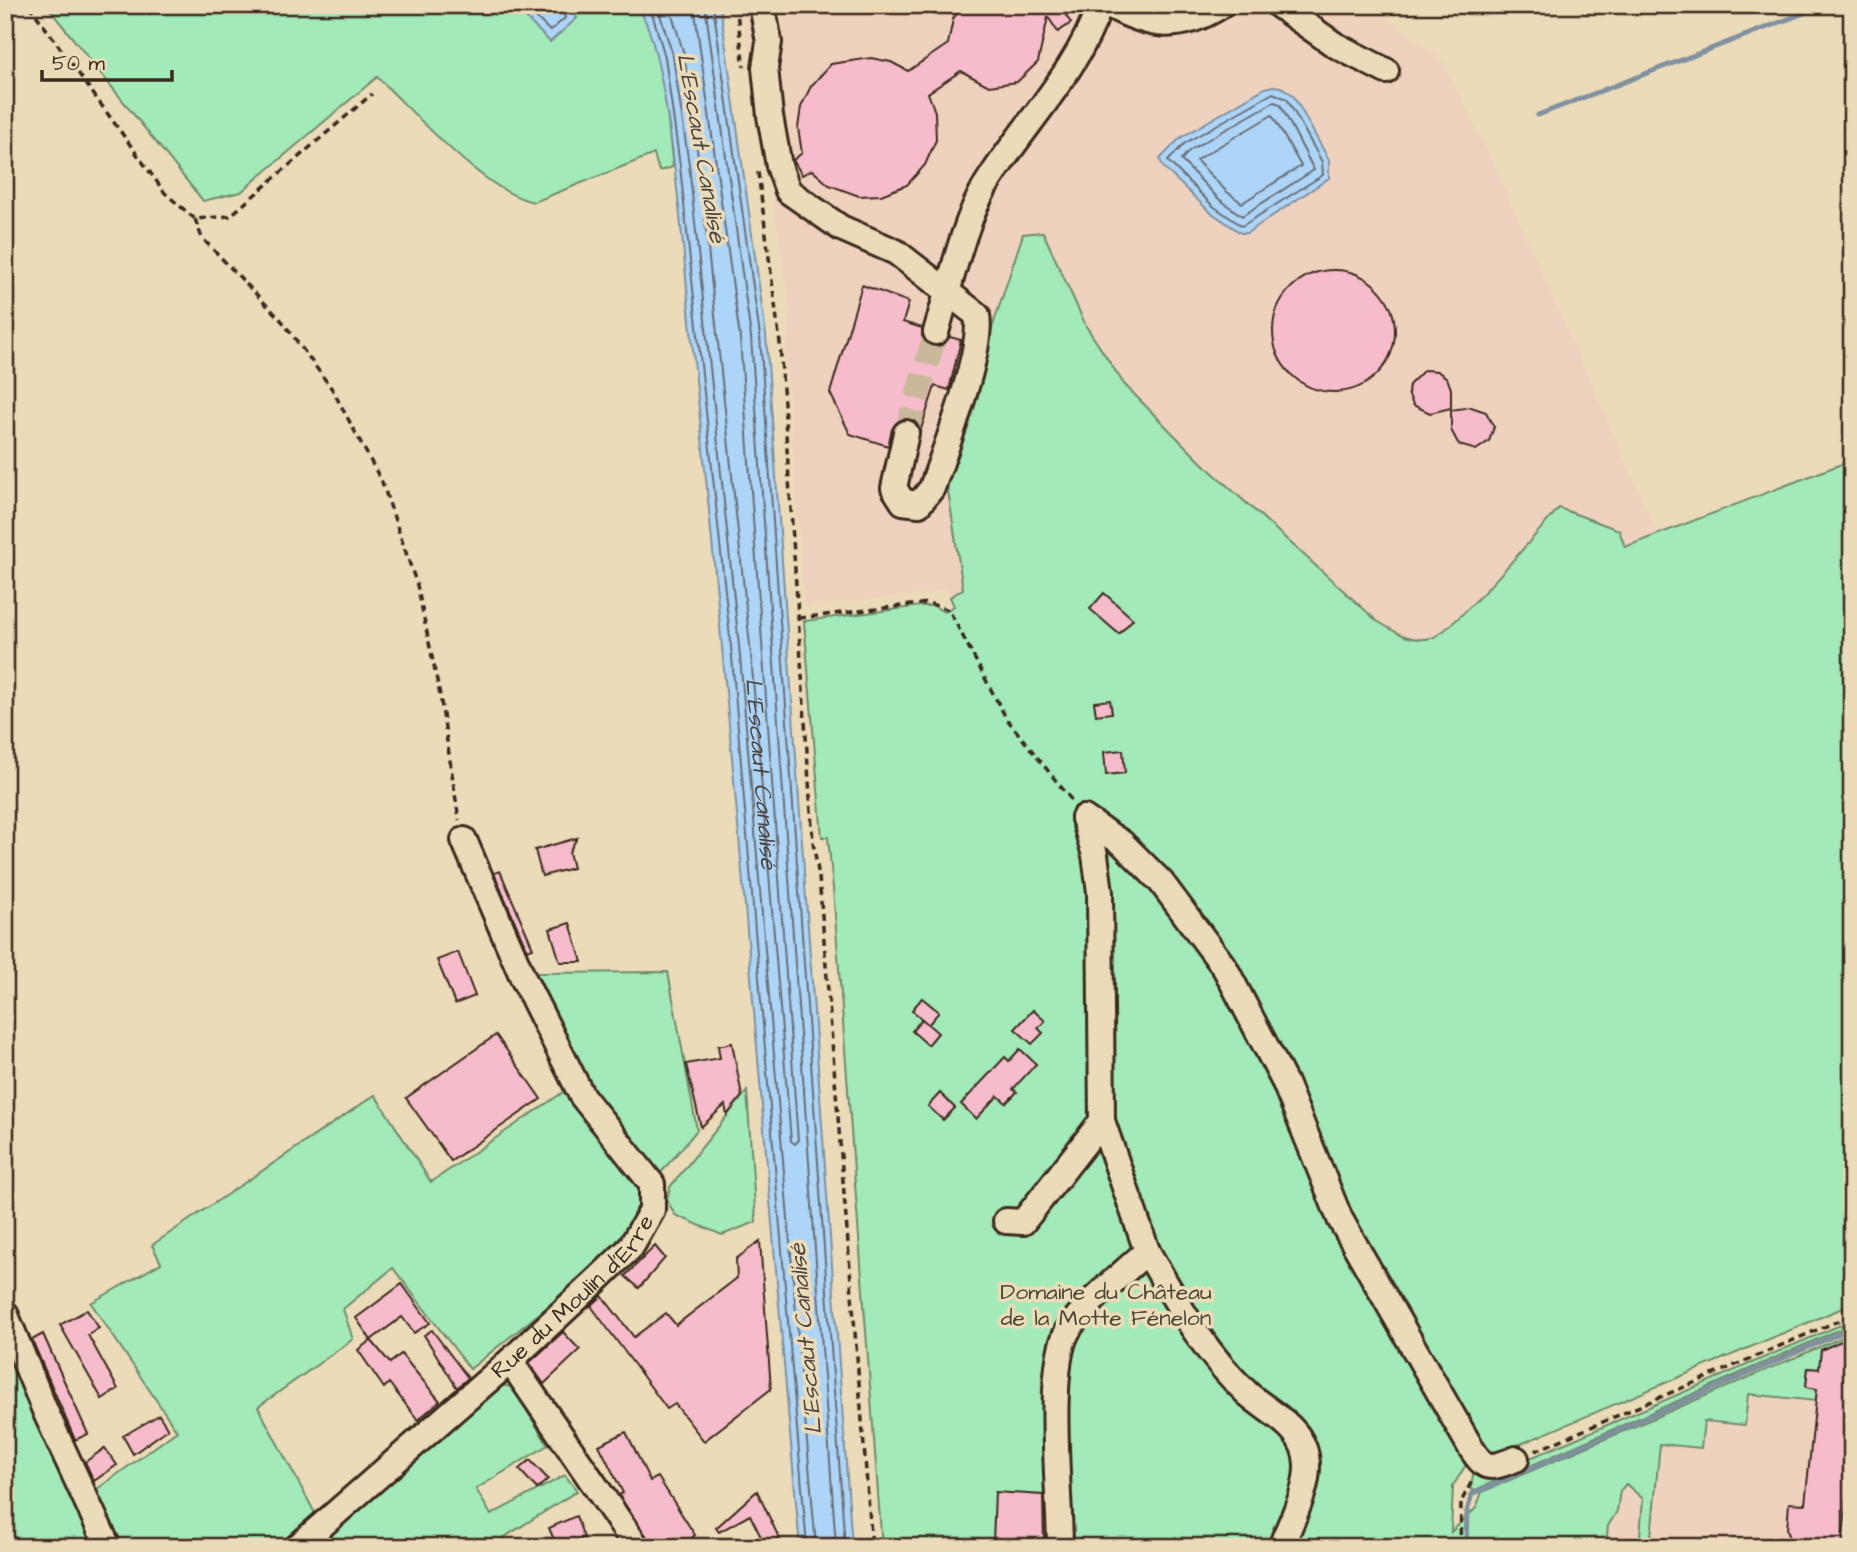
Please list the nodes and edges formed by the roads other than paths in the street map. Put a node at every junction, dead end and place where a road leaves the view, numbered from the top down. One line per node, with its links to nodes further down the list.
1 (762, 5): 7 (street)
2 (1100, 5): 7 (street)
3 (1109, 5): 4 (street)
4 (1222, 5)
5 (1278, 5): 6 (street)
6 (1386, 71)
7 (948, 292): 8 (street); 9 (street)
8 (936, 332)
9 (906, 433)
10 (464, 840): 15 (street, Rue du Moulin d'Erre)
11 (1102, 1121): 12 (street); 13 (street); 16 (street)
12 (1006, 1221)
13 (1147, 1251): 20 (street); 21 (street)
14 (5, 1313): 17 (street)
15 (510, 1360): 18 (street, Rue du Moulin d'Erre); 19 (street)
16 (1516, 1459)
17 (108, 1547)
18 (297, 1547)
19 (637, 1547)
20 (1060, 1547)
21 (1281, 1547)

